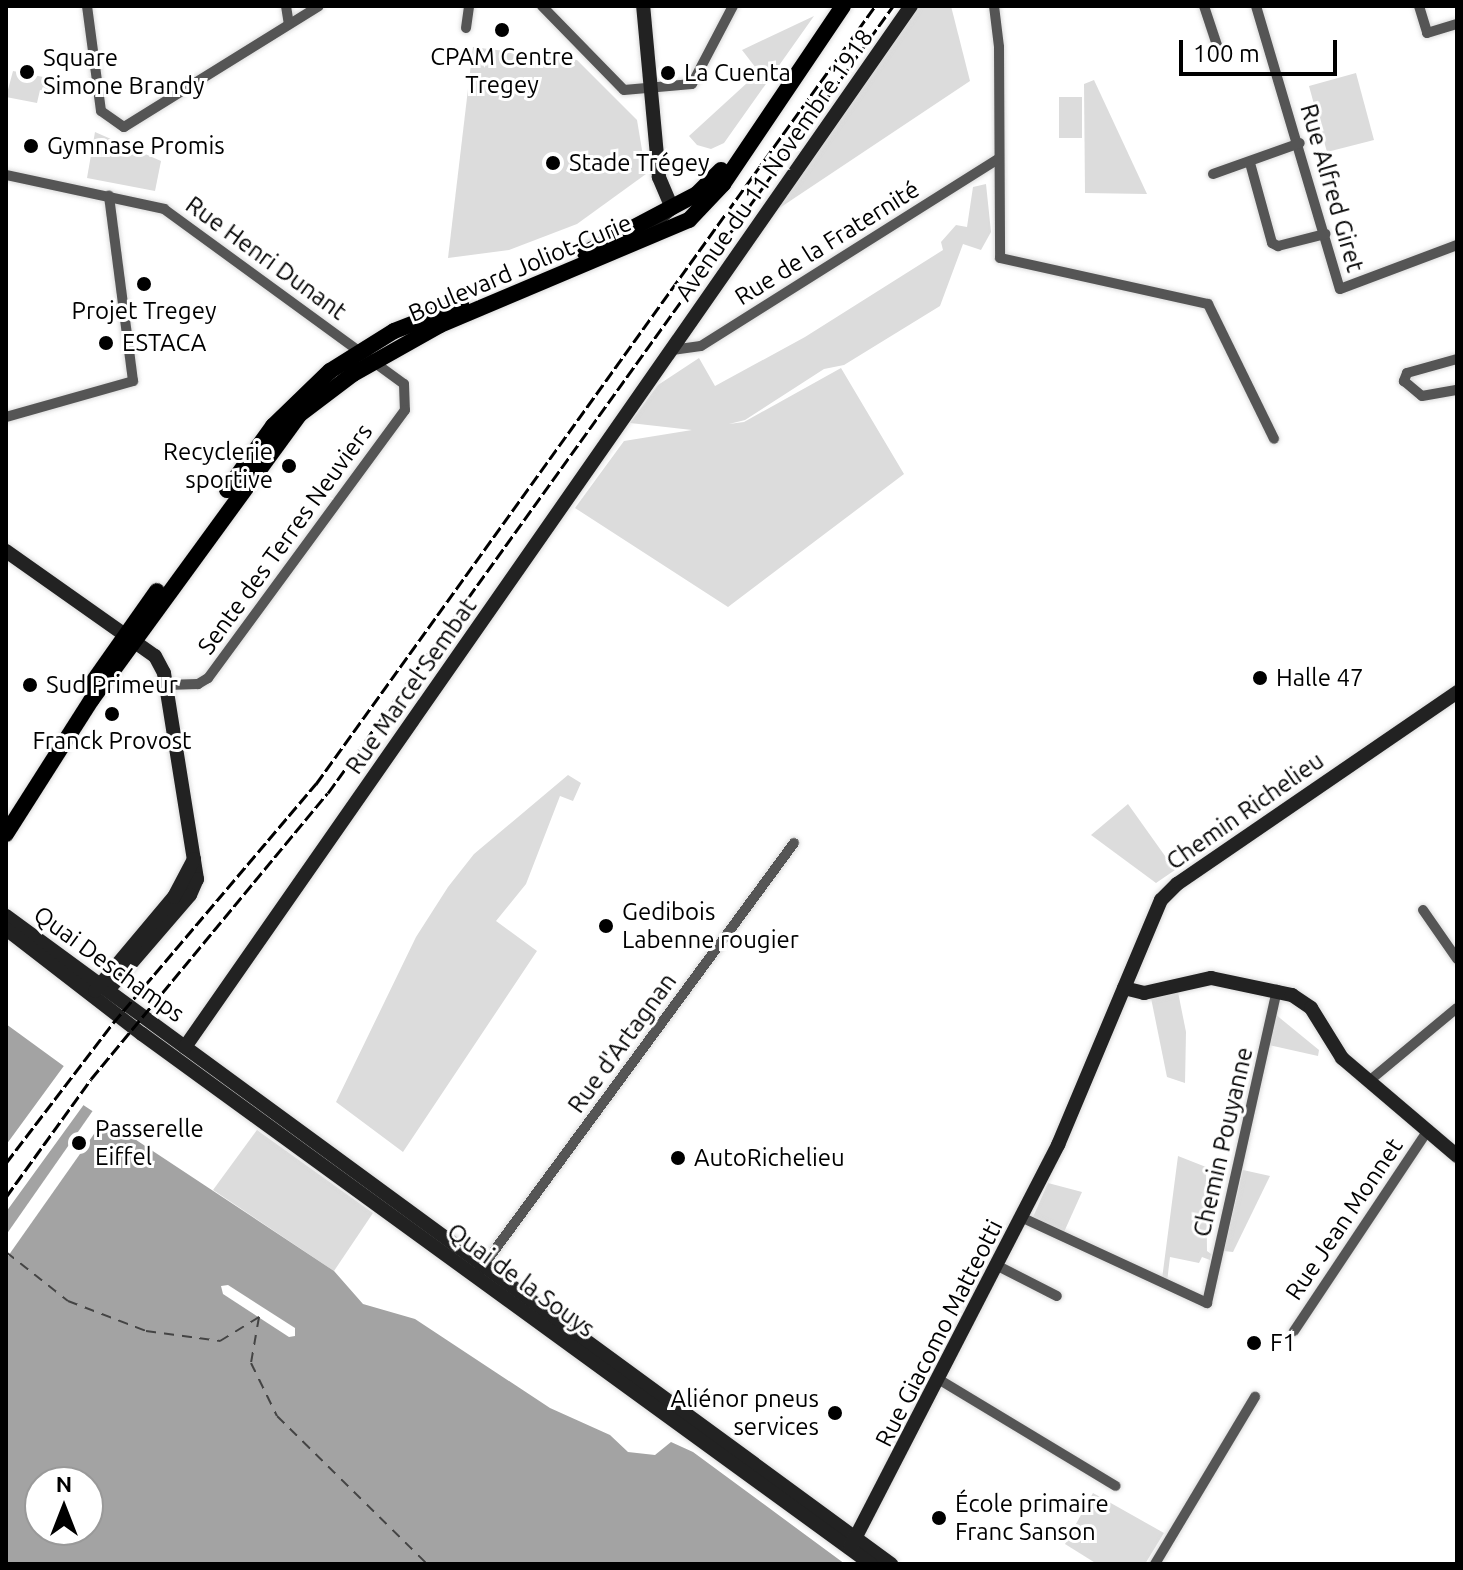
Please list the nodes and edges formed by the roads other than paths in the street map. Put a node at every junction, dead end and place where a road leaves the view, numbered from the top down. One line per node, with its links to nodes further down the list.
1 (87, 6): 15 (street)
2 (286, 6): 15 (street)
3 (319, 6): 15 (street)
4 (469, 6): 17 (street)
5 (542, 6): 19 (street)
6 (643, 6): 19 (street)
7 (733, 6): 19 (street)
8 (832, 6): 26 (main road, Boulevard Joliot-Curie)
9 (843, 6): 29 (main road, Boulevard Joliot-Curie)
10 (911, 6): 30 (street, Avenue du 11 Novembre 1918)
11 (994, 6): 21 (street)
12 (1204, 6): 18 (street)
13 (1256, 6): 20 (street, Rue Alfred Giret)
14 (1419, 6): 16 (street)
15 (289, 24)
16 (1457, 24)
17 (466, 28)
18 (1219, 51)
19 (651, 88): 26 (street)
20 (1300, 143): 22 (street); 27 (street, Rue Alfred Giret)
21 (998, 159): 30 (street, Rue de la Fraternité); 36 (street)
22 (1250, 163): 23 (street); 27 (street)
23 (1213, 174)
24 (6, 175): 25 (street, Rue Henri Dunant)
25 (109, 196): 31 (street, Rue Henri Dunant); 35 (street)
26 (672, 208): 29 (street); 31 (main road, Boulevard Joliot-Curie)
27 (1325, 234): 28 (street, Rue Alfred Giret)
28 (1457, 245)
29 (595, 259): 31 (main road, Boulevard Joliot-Curie)
30 (672, 350): 53 (street, Rue Marcel Sembat)
31 (366, 356): 33 (street, Rue Henri Dunant); 38 (main road, Boulevard Joliot-Curie)
32 (1457, 359): 34 (street)
33 (404, 384): 39 (street, Sente des Terres Neuviers)
34 (1457, 390)
35 (6, 417)
36 (1274, 439)
37 (6, 551): 38 (street)
38 (130, 639): 39 (street); 41 (main road, Boulevard Joliot-Curie); 42 (main road, Boulevard Joliot-Curie)
39 (166, 685): 49 (street)
40 (1457, 692): 48 (street, Chemin Richelieu)
41 (6, 814)
42 (6, 834)
43 (794, 843): 61 (street, Rue d'Artagnan)
44 (1423, 910): 47 (street)
45 (6, 916): 49 (street, Quai Deschamps)
46 (6, 929): 49 (street, Quai Deschamps)
47 (1457, 959)
48 (1124, 988): 50 (street); 57 (street, Chemin Richelieu)
49 (100, 990): 52 (street, Quai Deschamps); 53 (street, Quai Deschamps)
50 (1277, 990): 55 (street); 59 (street, Chemin Pouyanne)
51 (1457, 1008): 55 (street)
52 (142, 1034): 53 (street); 54 (street, Quai de la Souys)
53 (185, 1047): 54 (street); 61 (street, Quai de la Souys)
54 (185, 1065): 61 (street, Quai de la Souys)
55 (1369, 1081): 56 (street)
56 (1428, 1130): 58 (street); 63 (street, Rue Jean Monnet)
57 (1058, 1145): 59 (street, Rue Giacomo Matteotti)
58 (1457, 1156)
59 (1023, 1218): 60 (street, Rue Giacomo Matteotti)
60 (998, 1266): 62 (street); 64 (street, Rue Giacomo Matteotti)
61 (480, 1270): 67 (street, Quai de la Souys)
62 (1057, 1296)
63 (1294, 1331)
64 (940, 1380): 66 (street); 67 (street, Rue Giacomo Matteotti)
65 (1255, 1397): 70 (street)
66 (1116, 1486)
67 (854, 1544): 68 (street, Quai de la Souys); 69 (street, Quai de la Souys)
68 (871, 1564)
69 (891, 1564)
70 (1155, 1564)

